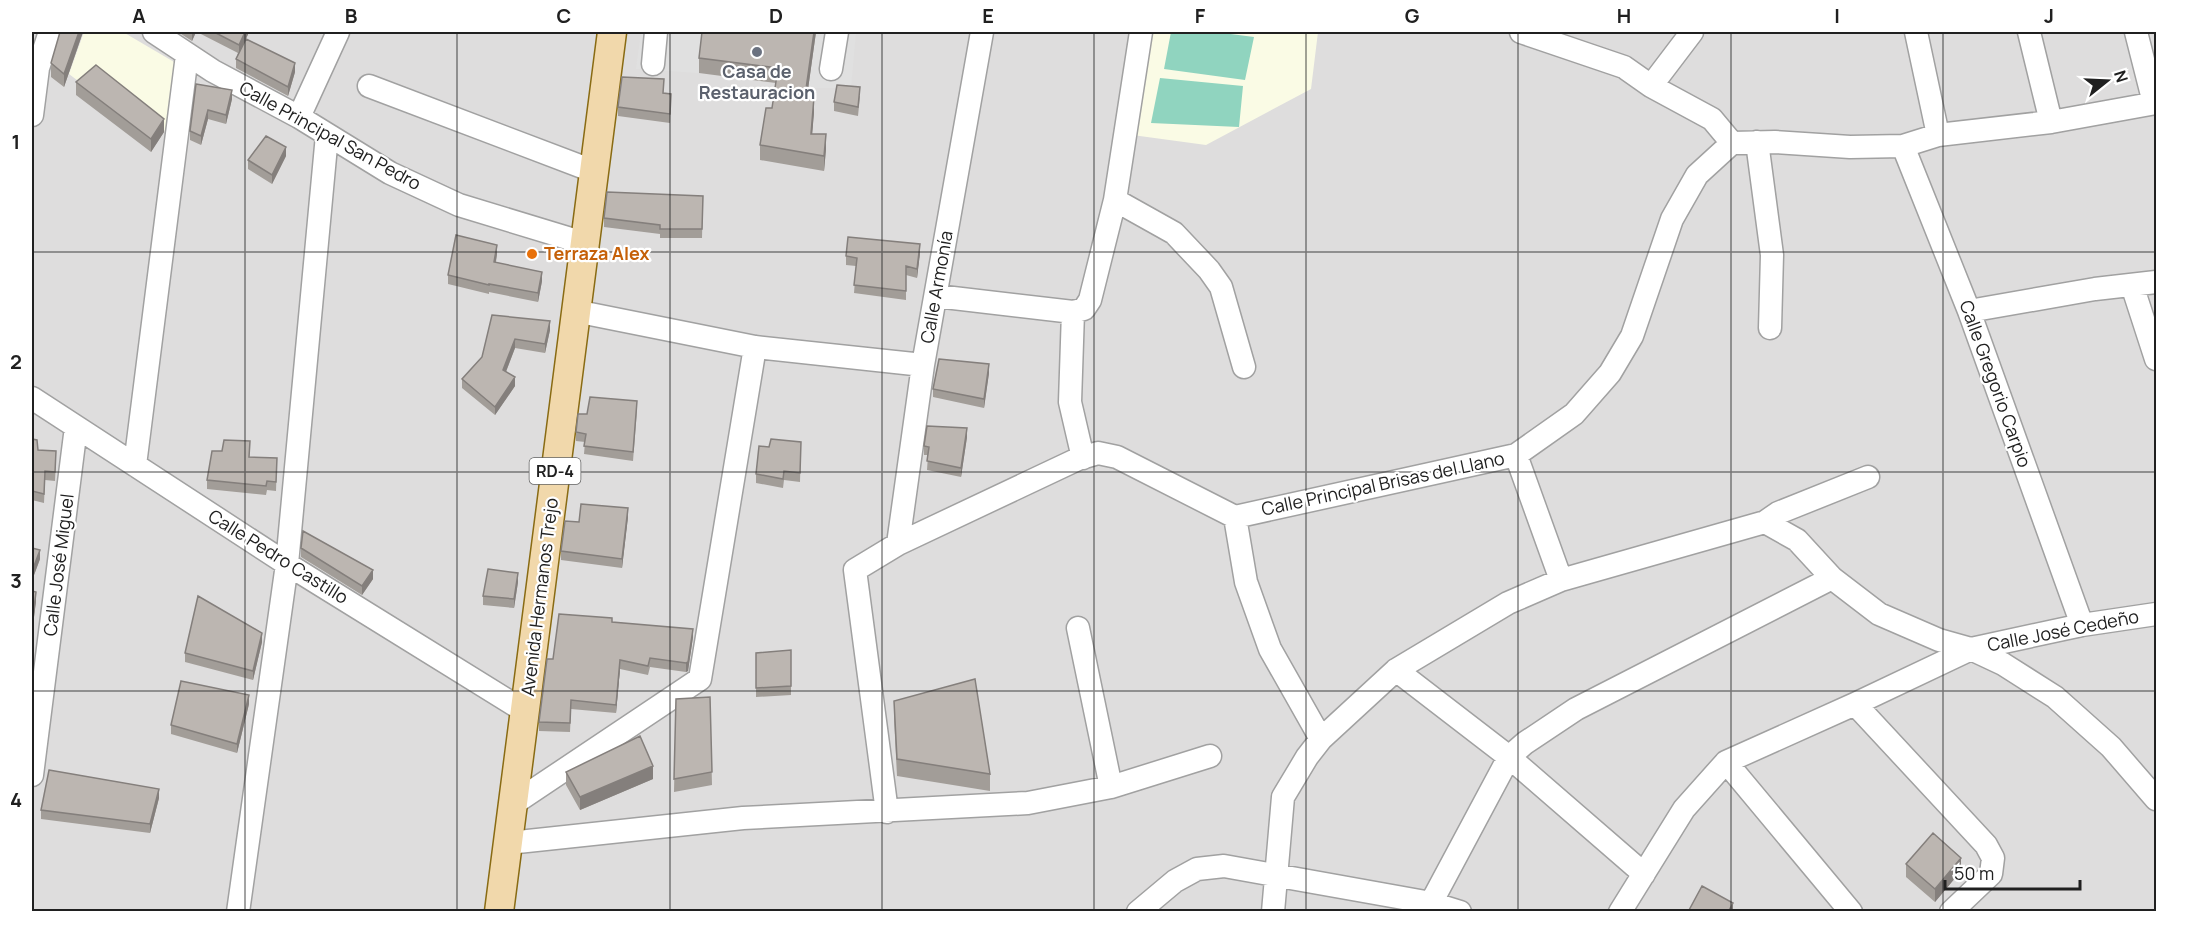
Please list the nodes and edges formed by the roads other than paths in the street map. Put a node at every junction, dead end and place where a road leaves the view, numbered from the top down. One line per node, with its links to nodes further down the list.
1 (50, 32): 20 (street)
2 (154, 32): 14 (street, Calle Principal San Pedro)
3 (338, 32): 21 (street)
4 (612, 32): 28 (main road, Avenida Hermanos Trejo / RD-4)
5 (656, 32): 15 (street)
6 (837, 32): 16 (street)
7 (982, 32): 33 (street, Calle Armonía)
8 (1141, 32): 29 (street)
9 (1521, 32): 18 (street)
10 (1692, 32): 18 (street)
11 (1916, 32): 24 (street)
12 (2029, 32): 22 (street)
13 (2136, 32): 19 (street)
14 (187, 55): 21 (street, Calle Principal San Pedro); 46 (street)
15 (653, 64)
16 (831, 69)
17 (369, 86): 28 (street)
18 (1651, 86): 26 (street)
19 (2155, 103): 22 (street)
20 (32, 115)
21 (299, 117): 23 (street, Calle Principal San Pedro)
22 (2051, 122): 24 (street)
23 (327, 135): 30 (street, Calle Principal San Pedro); 51 (street)
24 (1938, 135): 27 (street)
25 (1757, 142): 26 (street); 27 (street); 37 (street)
26 (1732, 143): 44 (street, Calle Principal Brisas del Llano)
27 (1903, 146): 35 (street, Calle Gregorio Carpio)
28 (593, 171): 30 (main road, Avenida Hermanos Trejo / RD-4)
29 (1115, 200): 36 (street); 41 (street)
30 (584, 243): 34 (main road, Avenida Hermanos Trejo / RD-4)
31 (2157, 282): 32 (street)
32 (2132, 285): 35 (street); 39 (street)
33 (936, 296): 36 (street); 40 (street, Calle Armonía)
34 (575, 311): 38 (street); 60 (main road, Avenida Hermanos Trejo / RD-4)
35 (1969, 311): 55 (street, Calle Gregorio Carpio)
36 (1073, 312): 45 (street)
37 (1770, 328)
38 (755, 347): 40 (street); 68 (street)
39 (2157, 359)
40 (923, 365): 50 (street, Calle Armonía)
41 (1244, 367)
42 (32, 399): 43 (street, Calle Pedro Castillo)
43 (76, 427): 46 (street, Calle Pedro Castillo); 65 (street, Calle José Miguel)
44 (1516, 455): 48 (street, Calle Principal Brisas del Llano); 53 (street)
45 (1083, 458): 48 (street); 50 (street)
46 (135, 465): 51 (street, Calle Pedro Castillo)
47 (1868, 477): 49 (street)
48 (1235, 517): 61 (street)
49 (1766, 522): 52 (street); 53 (street)
50 (898, 544): 69 (street)
51 (287, 564): 60 (street, Calle Pedro Castillo); 74 (street)
52 (1832, 578): 57 (street); 63 (street)
53 (1561, 580): 58 (street)
54 (2157, 614): 55 (street, Calle José Cedeño)
55 (2082, 625): 57 (street, Calle José Cedeño)
56 (1078, 628): 66 (street)
57 (1971, 649): 59 (street); 67 (street)
58 (1396, 670): 61 (street); 63 (street)
59 (1855, 704): 64 (street); 81 (street)
60 (526, 712): 68 (main road, Avenida Hermanos Trejo / RD-4)
61 (1321, 739): 72 (street)
62 (1210, 756): 66 (street)
63 (1509, 757): 71 (street); 73 (street)
64 (1726, 762): 71 (street); 80 (street)
65 (32, 775)
66 (1111, 787): 69 (street)
67 (2157, 799)
68 (513, 804): 70 (main road, Avenida Hermanos Trejo / RD-4)
69 (887, 812): 70 (street)
70 (507, 843): 75 (main road, Avenida Hermanos Trejo / RD-4)
71 (1644, 874): 79 (street)
72 (1275, 876): 73 (street); 76 (street); 77 (street)
73 (1431, 903): 78 (street)
74 (238, 912)
75 (499, 912)
76 (1138, 912)
77 (1273, 912)
78 (1460, 912)
79 (1620, 912)
80 (1851, 912)
81 (1951, 912)

